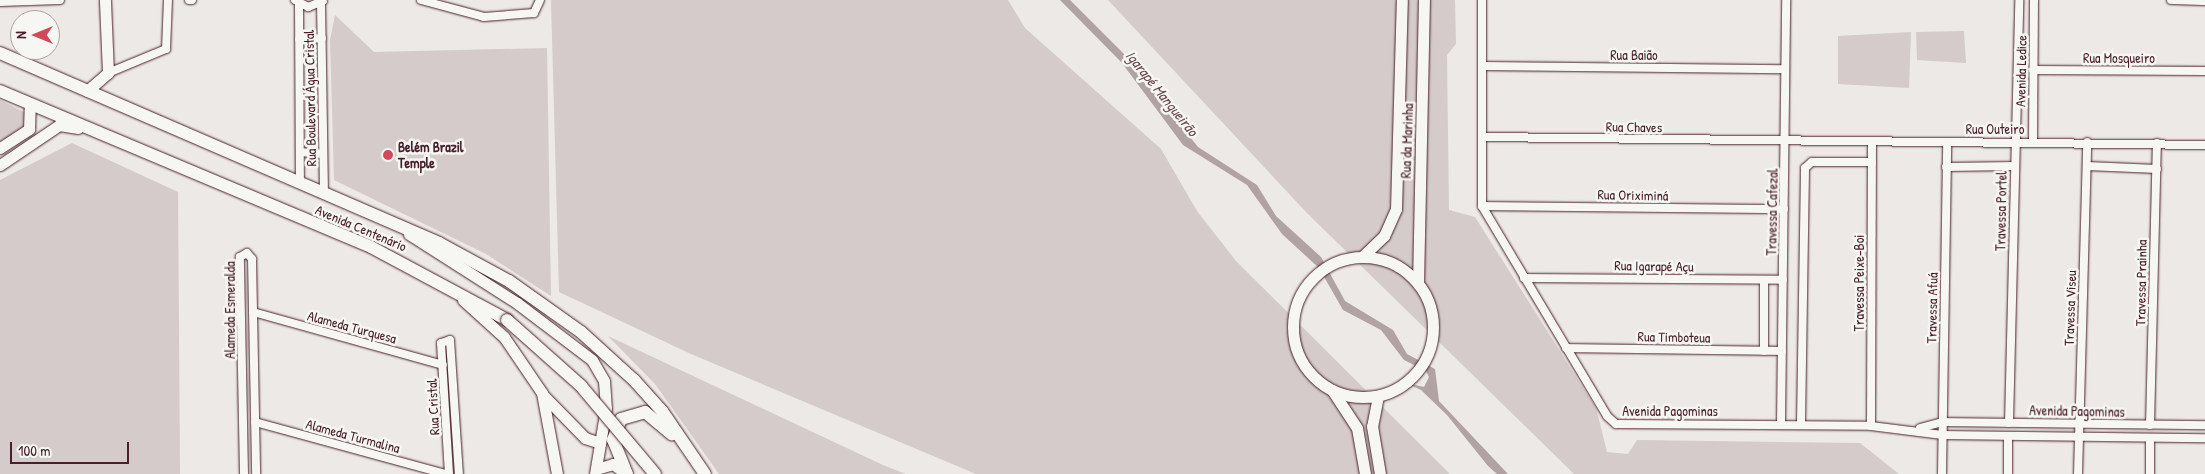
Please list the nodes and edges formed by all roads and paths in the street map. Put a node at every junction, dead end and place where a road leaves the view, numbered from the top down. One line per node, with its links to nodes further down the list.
1 (60, 0): 14 (street)
2 (105, 0): 24 (main road)
3 (168, 0): 24 (street)
4 (421, 0): 5 (street)
5 (540, 0)
6 (1402, 0): 52 (main road, Rua da Marinha)
7 (1424, 0): 56 (main road, Rua da Marinha)
8 (1482, 0): 20 (street)
9 (1786, 0): 21 (street, Travessa Cafezal)
10 (2019, 0): 33 (street, Travessa Portel)
11 (2034, 0): 22 (street, Avenida Ledice)
12 (2171, 0): 13 (street)
13 (2205, 1)
14 (0, 2)
15 (296, 2): 16 (street); 18 (street, Rua Boulevard Água Cristal)
16 (322, 2): 17 (street, Rua Boulevard Água Cristal)
17 (322, 38): 18 (street); 40 (street, Rua Boulevard Água Cristal)
18 (299, 39): 39 (street, Rua Boulevard Água Cristal)
19 (0, 54): 25 (main road, Avenida Centenário)
20 (1482, 66): 21 (street, Rua Baião); 29 (street)
21 (1785, 69): 30 (street, Travessa Cafezal)
22 (2033, 70): 23 (street, Rua Mosqueiro); 34 (street, Avenida Ledice)
23 (2205, 71)
24 (108, 73): 25 (main road)
25 (86, 91): 47 (main road, Avenida Centenário)
26 (0, 92): 27 (main road, Avenida Centenário)
27 (30, 105): 28 (main road, Avenida Centenário); 38 (main road)
28 (86, 129): 42 (main road); 57 (main road, Avenida Centenário)
29 (1482, 137): 30 (street, Rua Chaves); 49 (street)
30 (1785, 141): 31 (street, Rua Outeiro); 50 (street, Travessa Cafezal)
31 (1872, 141): 32 (street, Rua Outeiro); 41 (street, Travessa Peixe-Boi)
32 (1947, 142): 33 (street, Rua Outeiro); 45 (street, Travessa Afuá)
33 (2016, 142): 34 (street, Rua Outeiro); 43 (street, Travessa Portel)
34 (2033, 142): 35 (street, Rua Outeiro)
35 (2087, 142): 36 (street, Rua Outeiro); 44 (street, Travessa Viseu)
36 (2157, 143): 37 (street, Rua Outeiro); 46 (street, Travessa Prainha)
37 (2205, 145)
38 (0, 148)
39 (300, 152): 40 (street); 47 (street, Rua Boulevard Água Cristal)
40 (323, 154): 48 (street, Rua Boulevard Água Cristal)
41 (1872, 162): 74 (street); 78 (street, Travessa Peixe-Boi)
42 (0, 165)
43 (2015, 166): 45 (street); 72 (street, Travessa Portel)
44 (2086, 166): 46 (street); 75 (street, Travessa Viseu)
45 (1946, 167): 71 (street, Travessa Afuá)
46 (2157, 168): 76 (street, Travessa Prainha)
47 (300, 182): 48 (main road, Avenida Centenário)
48 (324, 193): 51 (main road, Avenida Centenário)
49 (1482, 206): 50 (street, Rua Oriximiná); 53 (street, Avenida Pagominas)
50 (1784, 209): 55 (street, Travessa Cafezal)
51 (391, 223): 85 (main road, Avenida Centenário); 87 (main road, Avenida Centenário)
52 (1363, 256): 56 (main road); 65 (main road)
53 (1524, 278): 54 (street, Rua Igarapé Açu); 59 (street, Avenida Pagominas)
54 (1764, 280): 55 (street, Rua Igarapé Açu); 60 (street)
55 (1783, 280): 61 (street, Travessa Cafezal)
56 (1418, 284): 67 (main road)
57 (447, 285): 66 (main road); 94 (main road, Avenida Centenário, bridge)
58 (253, 312): 62 (street, Alameda Esmeralda); 63 (street, Alameda Turquesa); 64 (street, Alameda Esmeralda)
59 (1566, 348): 60 (street, Rua Timboteua); 73 (street, Avenida Pagominas)
60 (1764, 351): 61 (street, Rua Timboteua)
61 (1782, 351): 73 (street, Travessa Cafezal)
62 (242, 362): 64 (street); 88 (street, Alameda Esmeralda)
63 (443, 365): 68 (street, Rua Cristal); 69 (street, Rua Cristal)
64 (255, 366): 70 (street, Alameda Esmeralda)
65 (1332, 390): 67 (main road); 95 (main road)
66 (542, 394): 85 (main road); 92 (main road)
67 (1378, 396): 96 (main road)
68 (445, 416): 69 (street); 90 (street, Rua Cristal)
69 (457, 417): 91 (street, Rua Cristal)
70 (255, 422): 89 (street, Alameda Esmeralda); 90 (street, Alameda Turmalina)
71 (1943, 422): 72 (street, Avenida Pagominas); 79 (street, Avenida Pagominas); 80 (street, Travessa Afuá)
72 (2009, 423): 75 (street, Avenida Pagominas)
73 (1781, 424): 74 (street, Avenida Pagominas)
74 (1801, 424): 78 (street, Avenida Pagominas)
75 (2079, 424): 76 (street, Avenida Pagominas); 82 (street, Travessa Viseu)
76 (2150, 425): 77 (street, Avenida Pagominas)
77 (2205, 425)
78 (1871, 426): 79 (street, Avenida Pagominas)
79 (1919, 429): 80 (street, Avenida Pagominas)
80 (1942, 435): 81 (street, Avenida Pagominas); 97 (street, Travessa Afuá)
81 (2008, 436): 82 (street, Avenida Pagominas); 98 (street)
82 (2079, 437): 83 (street, Avenida Pagominas); 99 (street, Travessa Viseu)
83 (2150, 438): 84 (street, Avenida Pagominas); 100 (street)
84 (2205, 438)
85 (600, 443): 86 (main road)
86 (595, 471): 93 (main road)
87 (704, 471): 93 (main road)
88 (244, 473): 89 (street)
89 (256, 474)
90 (447, 474)
91 (459, 474)
92 (557, 474)
93 (627, 474)
94 (655, 474)
95 (1365, 474)
96 (1380, 474)
97 (1942, 474)
98 (2008, 474)
99 (2078, 474)
100 (2150, 474)

